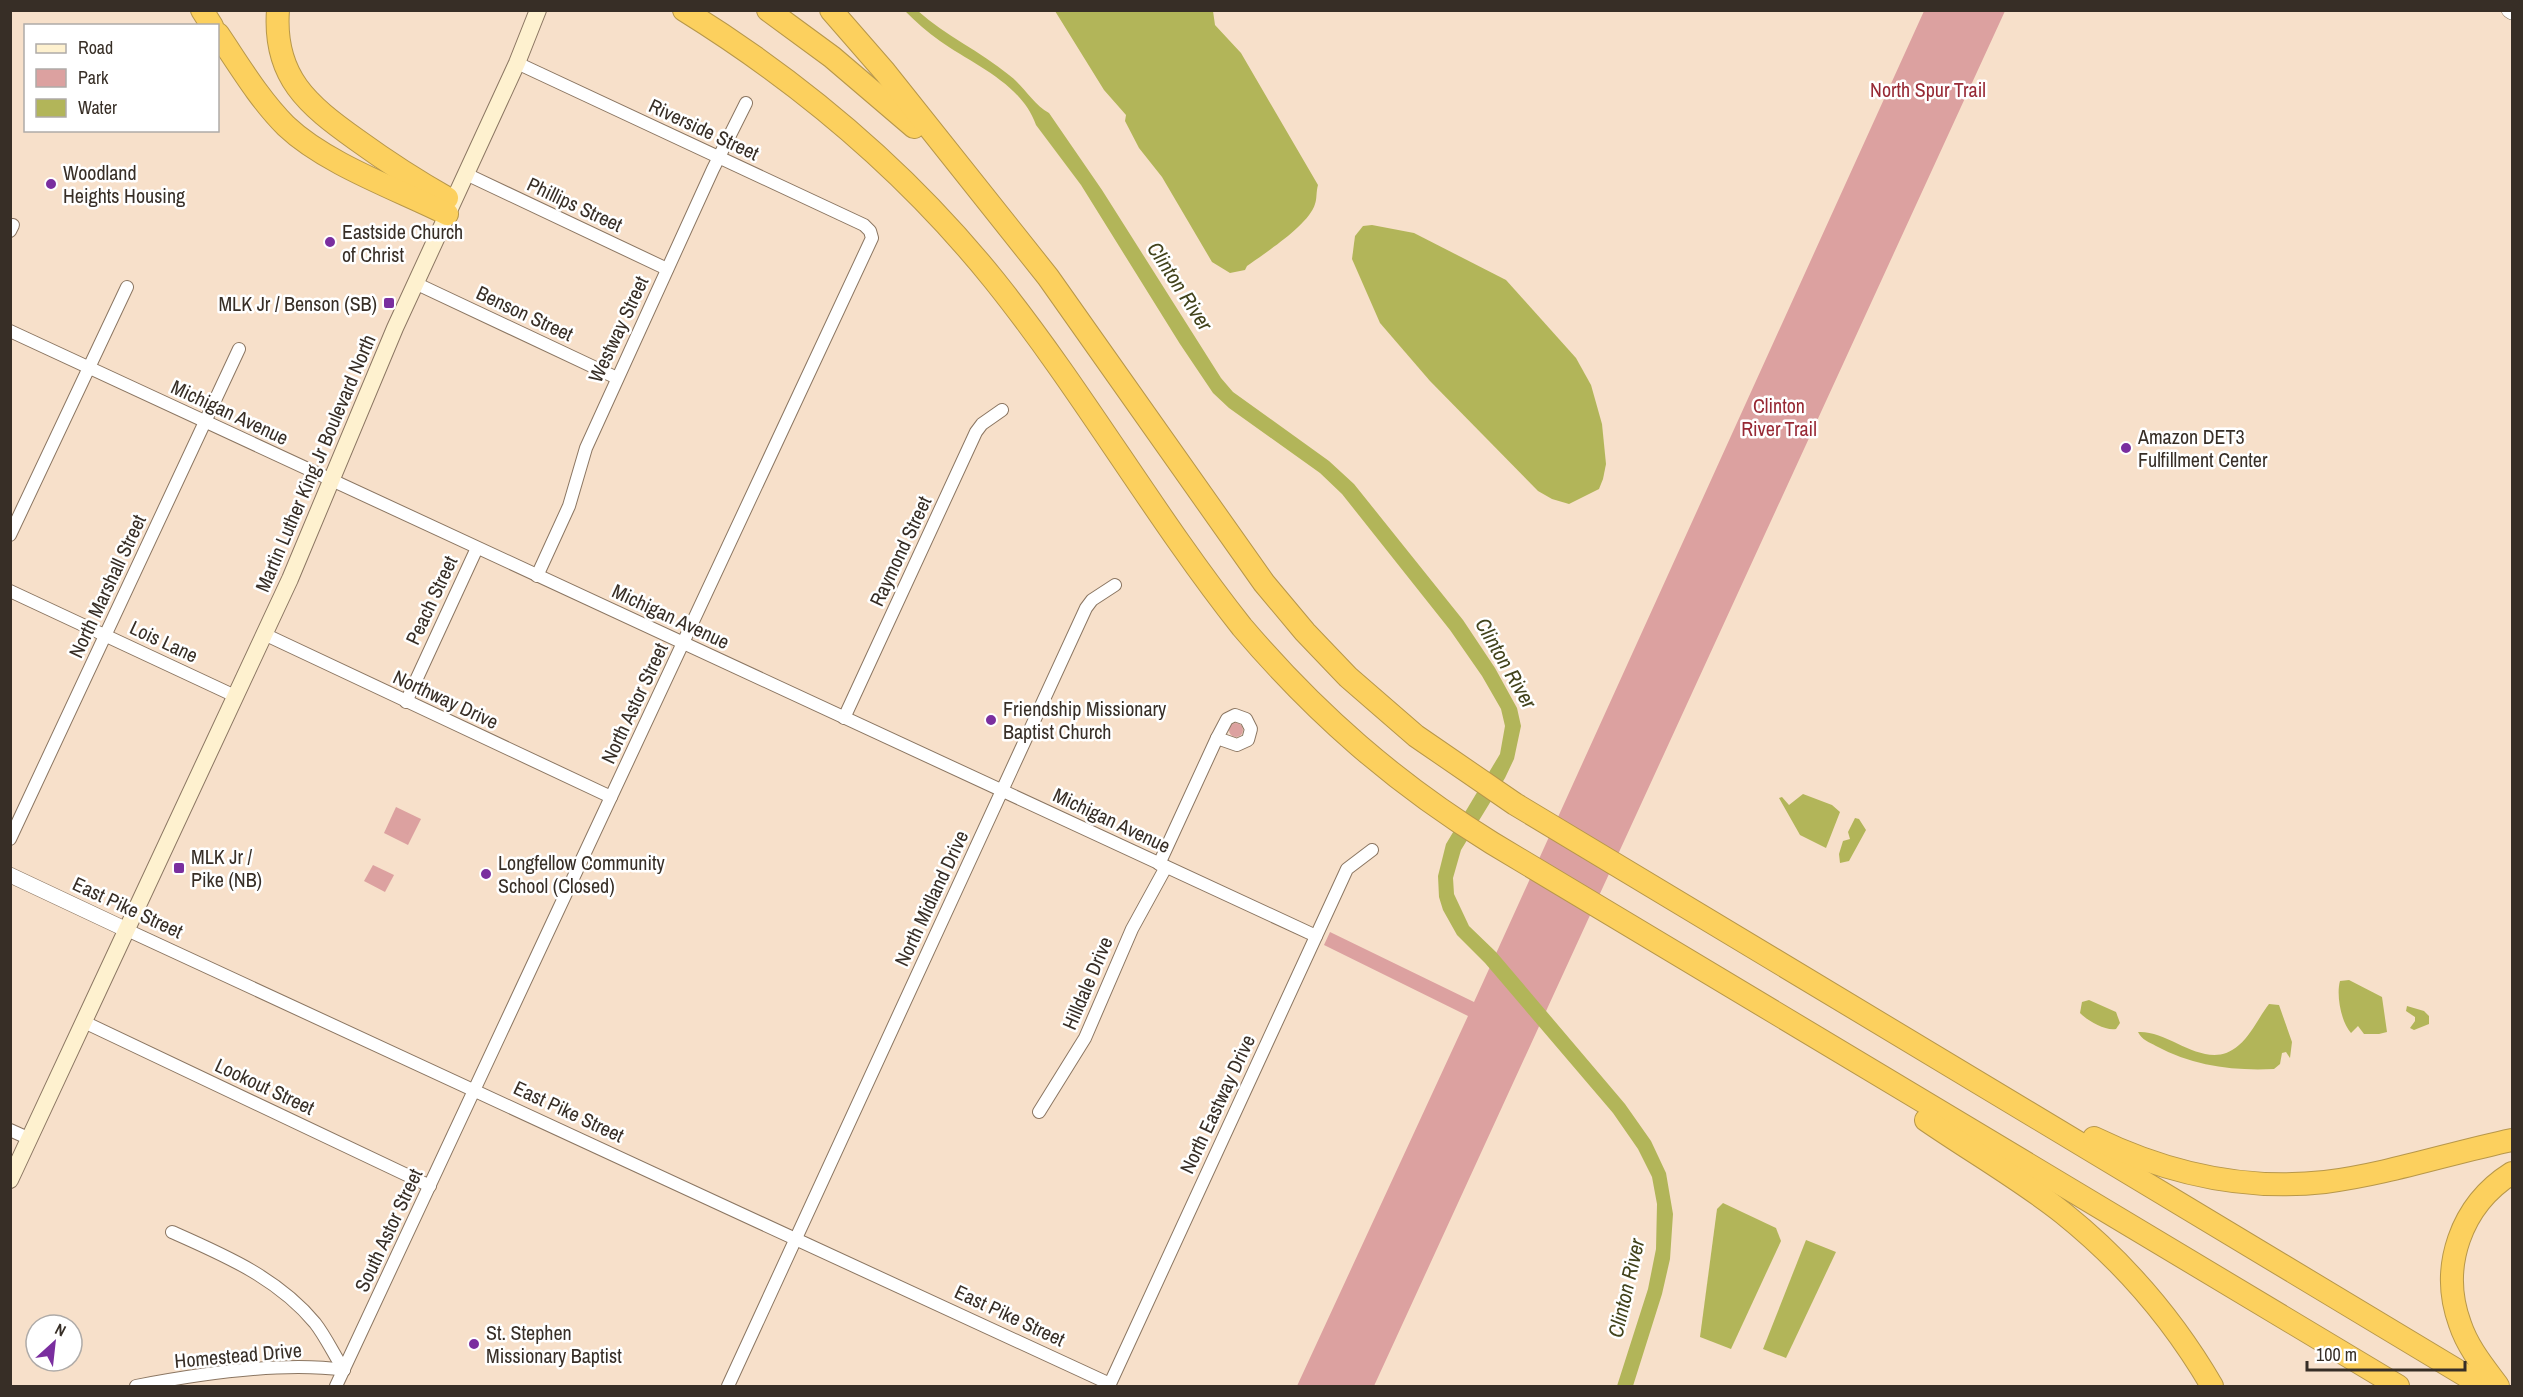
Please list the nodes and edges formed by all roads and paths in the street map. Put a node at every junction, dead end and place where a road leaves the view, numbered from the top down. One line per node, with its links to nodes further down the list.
1 (202, 10): 7 (highway)
2 (278, 10): 14 (highway)
3 (538, 10): 9 (main road, Martin Luther King Jr Boulevard North)
4 (684, 10): 48 (highway)
5 (768, 10): 13 (highway)
6 (831, 10): 13 (highway)
7 (211, 24)
8 (219, 35): 14 (highway)
9 (517, 63): 11 (street, Riverside Street); 12 (main road, Martin Luther King Jr Boulevard North)
10 (746, 103): 11 (street, Westway Street)
11 (719, 158): 15 (street, Riverside Street); 16 (street, Westway Street)
12 (466, 174): 14 (main road, Martin Luther King Jr Boulevard North); 16 (street, Phillips Street)
13 (975, 187): 47 (highway)
14 (450, 207): 17 (main road, Martin Luther King Jr Boulevard North)
15 (871, 233): 33 (street, North Astor Street)
16 (667, 269): 22 (street, Westway Street)
17 (415, 283): 22 (street, Benson Street); 25 (main road, Martin Luther King Jr Boulevard North)
18 (127, 286): 21 (street)
19 (10, 331): 21 (street, Michigan Avenue)
20 (239, 349): 24 (street, North Marshall Street)
21 (89, 368): 24 (street, Michigan Avenue); 26 (street)
22 (617, 378): 28 (street, Westway Street)
23 (1002, 410): 36 (street, Raymond Street)
24 (206, 422): 25 (street, Michigan Avenue); 32 (street, North Marshall Street)
25 (332, 481): 27 (street, Michigan Avenue); 31 (main road, Martin Luther King Jr Boulevard North)
26 (10, 535)
27 (477, 548): 28 (street, Michigan Avenue); 35 (street, Peach Street)
28 (537, 576): 33 (street, Michigan Avenue)
29 (1115, 585): 38 (street, North Midland Drive)
30 (10, 591): 32 (street, Lois Lane)
31 (264, 634): 34 (main road, Martin Luther King Jr Boulevard North); 35 (street, Northway Drive)
32 (106, 636): 34 (street, Lois Lane); 40 (street, North Marshall Street)
33 (683, 643): 36 (street, Michigan Avenue); 39 (street, North Astor Street)
34 (235, 696): 44 (main road, Martin Luther King Jr Boulevard North)
35 (406, 702): 39 (street, Northway Drive)
36 (844, 718): 38 (street, Michigan Avenue)
37 (1217, 738): 42 (street, Hilldale Drive)
38 (1002, 791): 42 (street, Michigan Avenue); 58 (street, North Midland Drive)
39 (611, 797): 49 (street, North Astor Street)
40 (10, 839)
41 (1372, 850): 45 (street, North Eastway Drive)
42 (1162, 865): 45 (street, Michigan Avenue); 50 (street, Hilldale Drive)
43 (10, 875): 44 (street, East Pike Street)
44 (127, 930): 46 (main road, Martin Luther King Jr Boulevard North); 49 (street, East Pike Street)
45 (1316, 936): 60 (street, North Eastway Drive)
46 (84, 1022): 52 (main road, Martin Luther King Jr Boulevard North); 56 (street, Lookout Street)
47 (1959, 1071): 53 (highway); 66 (highway)
48 (1886, 1079): 64 (highway); 65 (highway)
49 (475, 1090): 56 (street, South Astor Street); 58 (street, East Pike Street)
50 (1040, 1112)
51 (10, 1130): 52 (street)
52 (30, 1139): 55 (main road, Martin Luther King Jr Boulevard North)
53 (2512, 1140)
54 (2512, 1173): 67 (highway)
55 (10, 1180)
56 (430, 1186): 59 (street, South Astor Street)
57 (172, 1232): 59 (street)
58 (796, 1239): 60 (street, East Pike Street); 63 (street, North Midland Drive)
59 (344, 1370): 61 (street, Homestead Drive); 62 (street, South Astor Street)
60 (1110, 1385)
61 (136, 1386)
62 (336, 1386)
63 (728, 1386)
64 (2212, 1386)
65 (2398, 1386)
66 (2483, 1386)
67 (2498, 1386)

